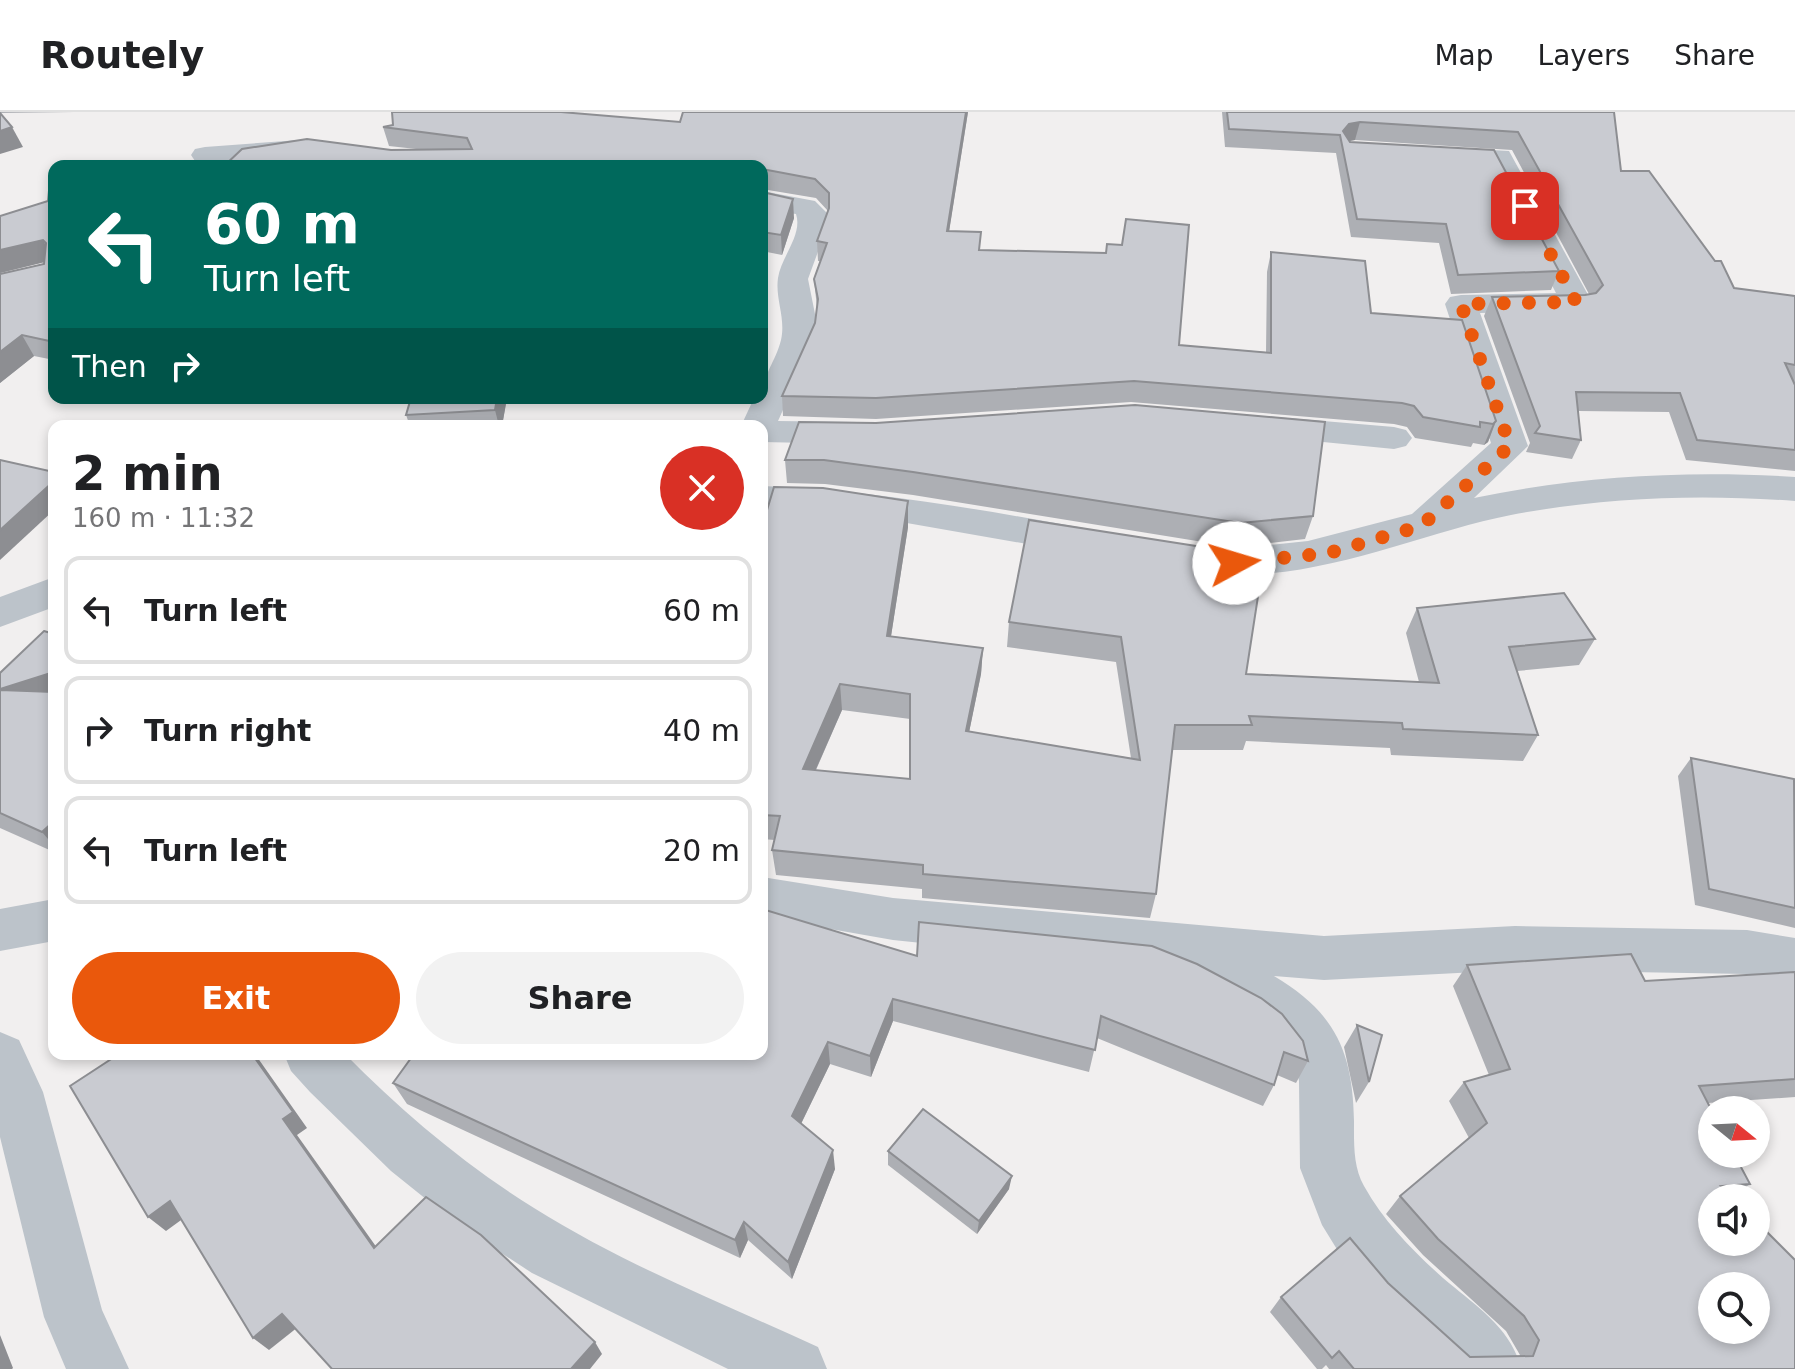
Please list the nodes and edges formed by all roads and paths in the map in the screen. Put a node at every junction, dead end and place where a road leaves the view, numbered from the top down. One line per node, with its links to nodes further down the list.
1 (328, 148): 3 (street)
2 (1412, 154): 12 (street)
3 (205, 155)
4 (768, 201): 5 (street)
5 (761, 420)
6 (1228, 424): 9 (street)
7 (768, 431): 8 (street)
8 (891, 432)
9 (1394, 438)
10 (1795, 489): 12 (street)
11 (768, 498): 13 (street)
12 (1421, 526): 14 (street)
13 (1125, 548)
14 (1172, 554)
15 (48, 586): 17 (street)
16 (48, 593): 18 (street)
17 (0, 598)
18 (0, 613)
19 (768, 898): 22 (street)
20 (48, 921): 21 (street)
21 (0, 930)
22 (1163, 946): 23 (street); 26 (street)
23 (1795, 960)
24 (0, 1057): 27 (street)
25 (315, 1060): 28 (street)
26 (1486, 1356)
27 (98, 1369)
28 (796, 1369)

